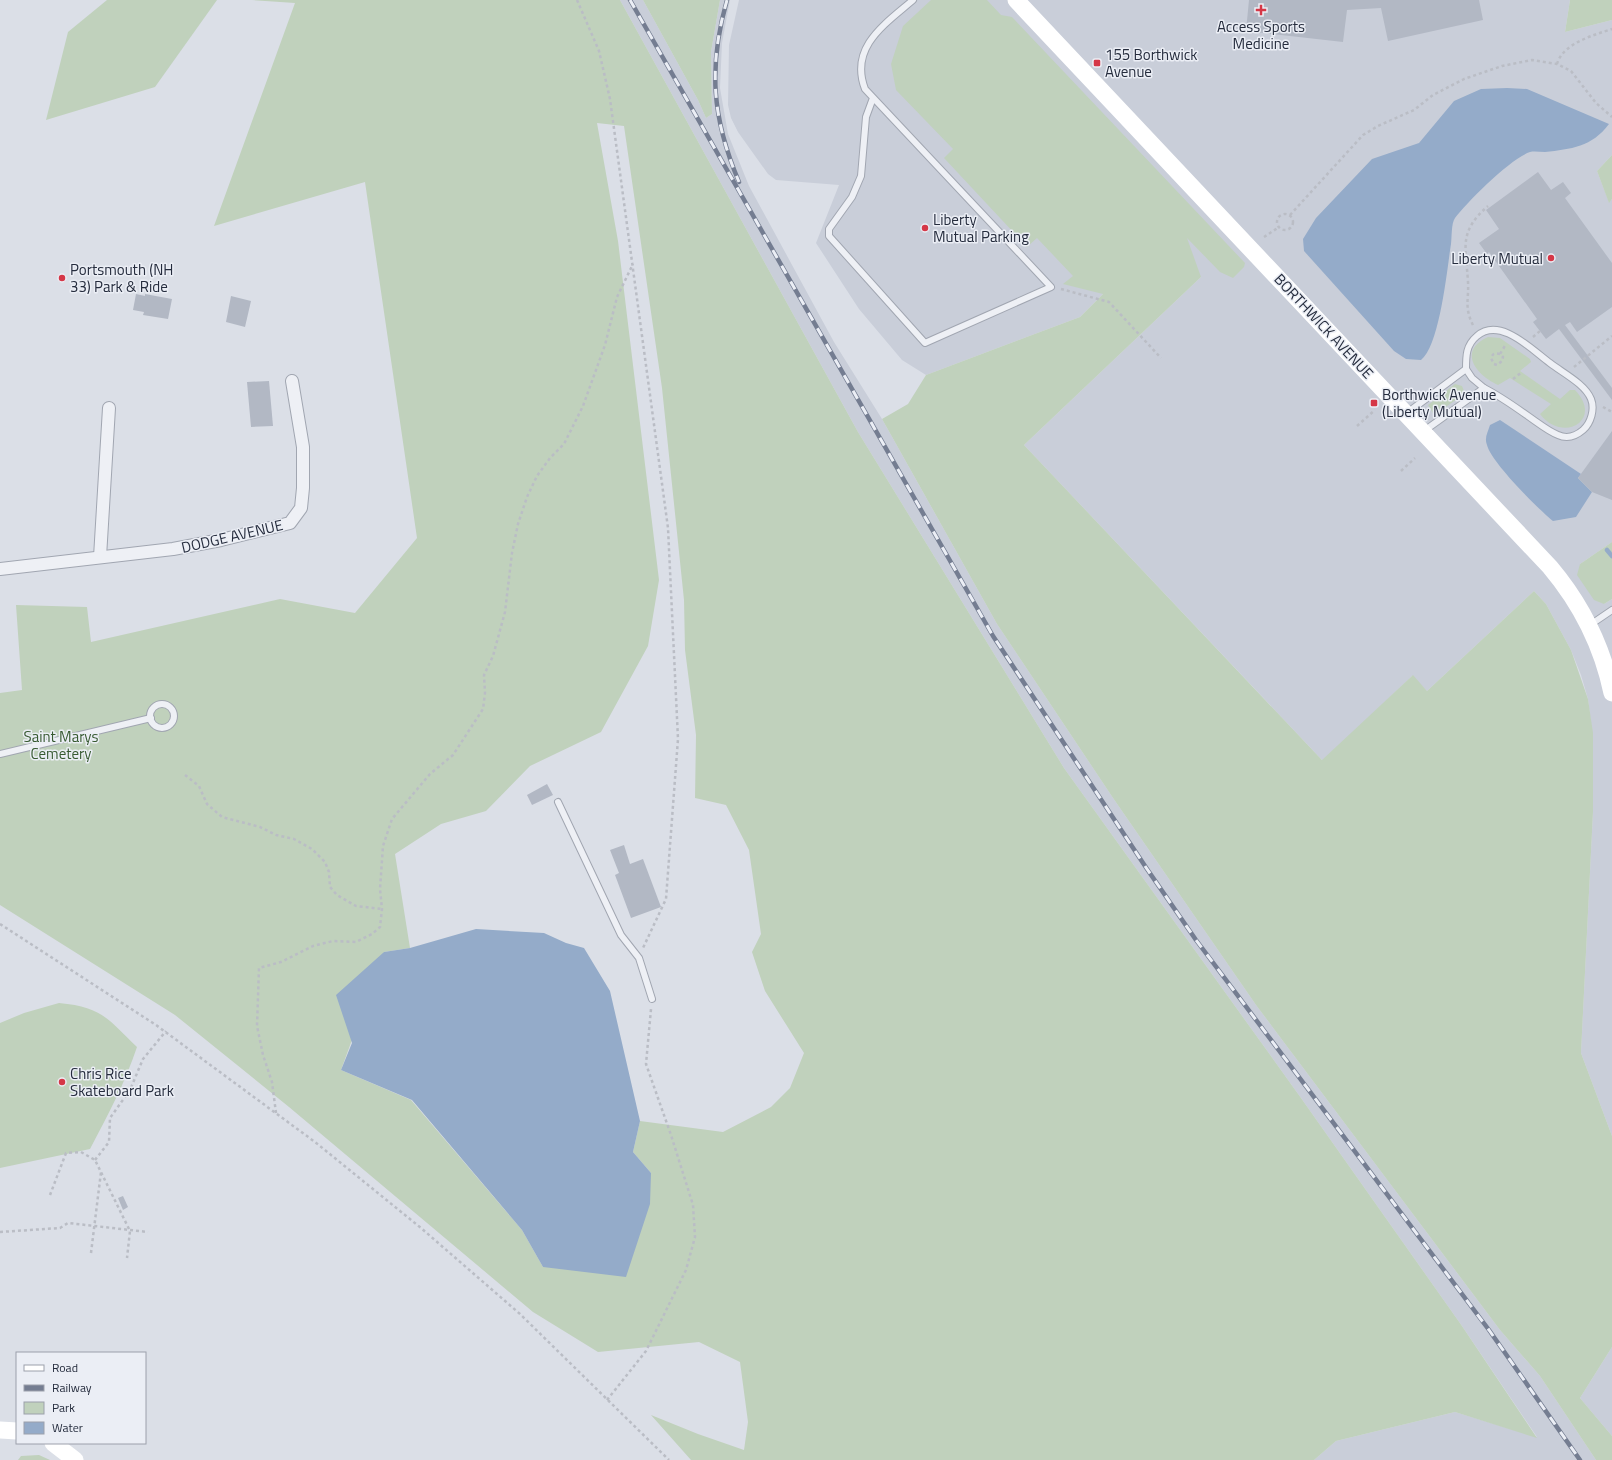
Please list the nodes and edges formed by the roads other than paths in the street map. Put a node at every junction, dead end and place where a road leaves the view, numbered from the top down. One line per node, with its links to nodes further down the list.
1 (913, 0): 3 (lane)
2 (1016, 0): 8 (street, BORTHWICK AVENUE)
3 (873, 98): 3 (lane)
4 (1466, 369): 6 (lane); 6 (lane); 8 (lane)
5 (292, 381): 10 (street, DODGE AVENUE)
6 (1484, 388): 9 (lane)
7 (109, 408): 10 (street)
8 (1406, 414): 9 (street, BORTHWICK AVENUE)
9 (1423, 432): 13 (street, BORTHWICK AVENUE)
10 (100, 557): 11 (street, DODGE AVENUE)
11 (0, 569)
12 (1612, 610): 13 (lane)
13 (1590, 625): 14 (street, BORTHWICK AVENUE)
14 (1612, 693)
15 (151, 718): 15 (lane); 16 (lane)
16 (0, 754)
17 (558, 802): 18 (lane)
18 (652, 999)
19 (0, 1430): 20 (street)
20 (16, 1431)
21 (54, 1444): 22 (street)
22 (76, 1460)

